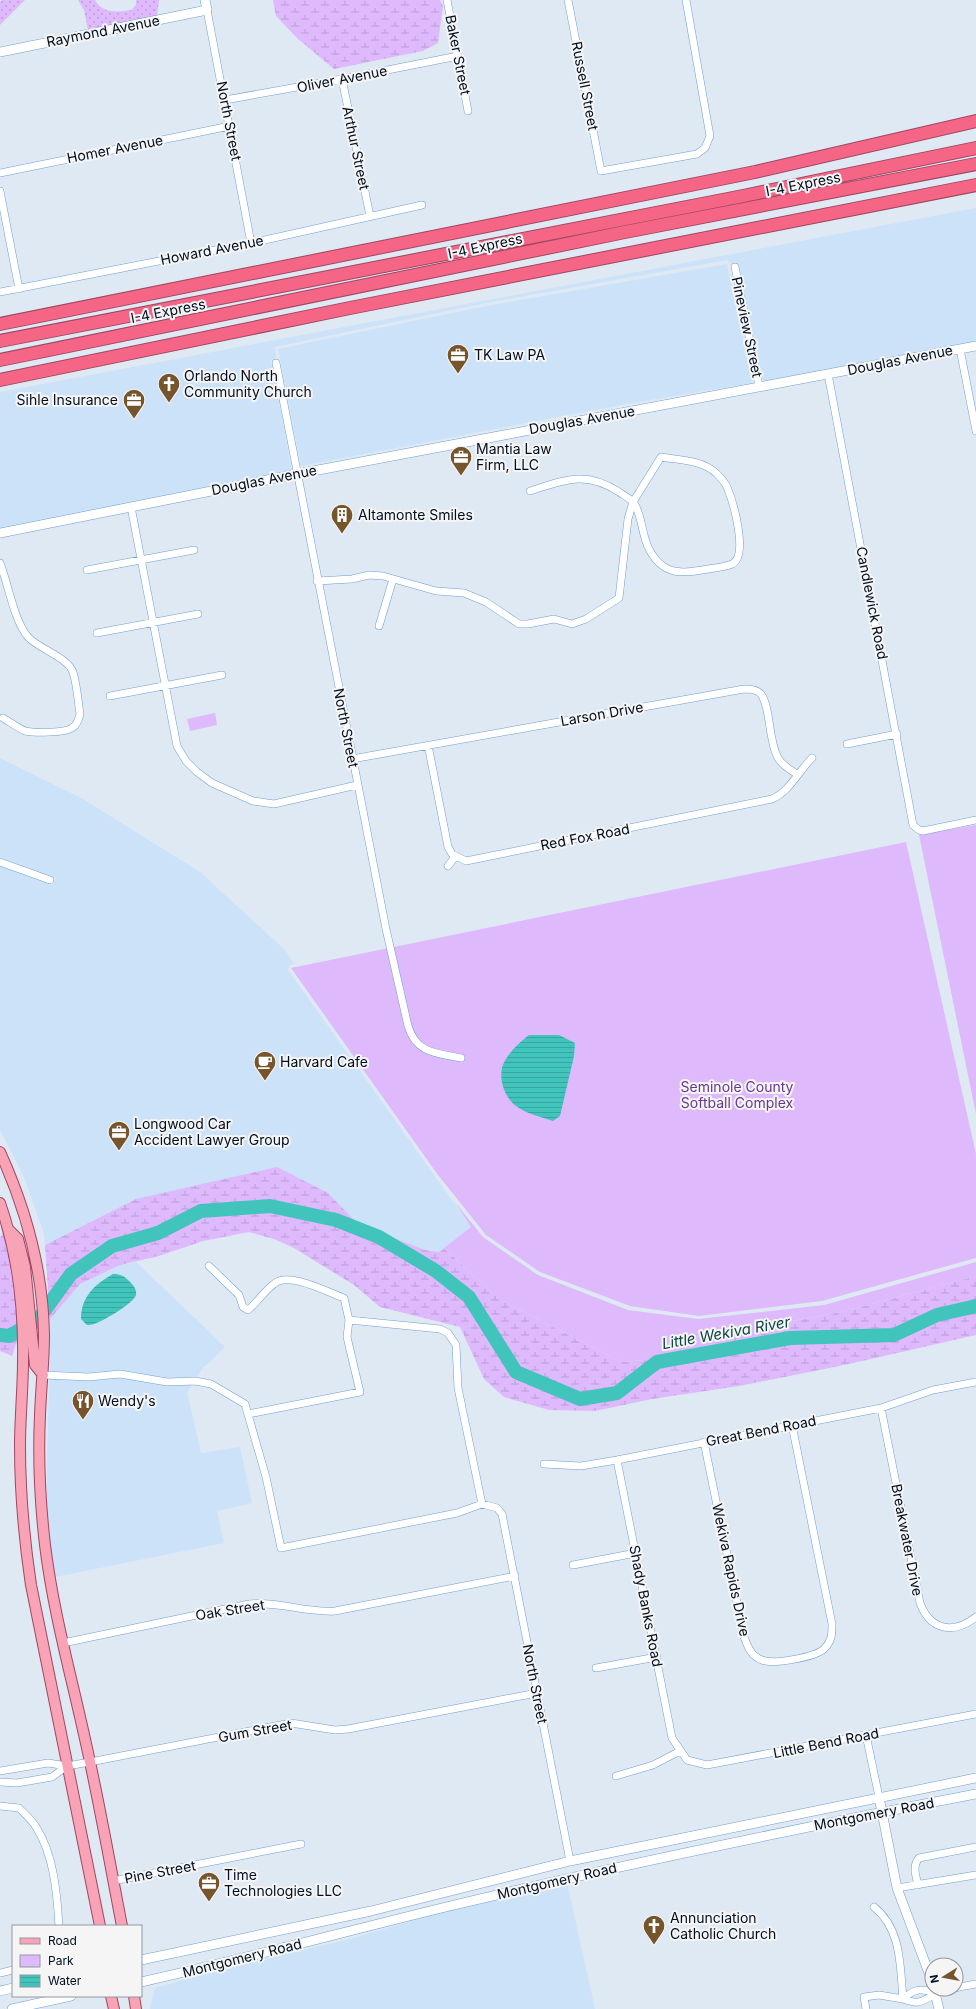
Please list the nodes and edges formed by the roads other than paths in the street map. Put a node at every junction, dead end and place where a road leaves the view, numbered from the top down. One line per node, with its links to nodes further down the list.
1 (205, 0): 5 (main road, North Street)
2 (447, 0): 7 (street, Baker Street)
3 (568, 0): 4 (street, Russell Street)
4 (686, 0)
5 (207, 10): 6 (main road, Raymond Avenue); 9 (street, North Street)
6 (0, 52)
7 (458, 56): 8 (street, Oliver Avenue); 10 (street, Baker Street)
8 (342, 79): 9 (street, Oliver Avenue); 19 (street, Arthur Street)
9 (225, 100): 12 (street, North Street)
10 (468, 111)
11 (976, 120): 24 (highway)
12 (230, 126): 15 (street, Homer Avenue); 20 (street, North Street)
13 (976, 148): 25 (highway, I-4 Express)
14 (976, 164): 28 (highway, I-4 Express)
15 (0, 172)
16 (976, 185): 31 (highway)
17 (0, 191): 22 (street)
18 (422, 205): 19 (street, Howard Avenue)
19 (370, 216): 20 (street, Howard Avenue)
20 (251, 243): 22 (street, Howard Avenue)
21 (735, 267): 32 (street, Pineview Street)
22 (19, 289): 23 (street, Howard Avenue)
23 (0, 292)
24 (0, 324)
25 (0, 341)
26 (976, 346): 27 (main road, Douglas Avenue)
27 (960, 349): 30 (main road, Douglas Avenue); 33 (street)
28 (0, 360)
29 (276, 363): 34 (street, North Street)
30 (828, 374): 32 (main road, Douglas Avenue); 53 (street, Candlewick Road)
31 (0, 380)
32 (759, 386): 34 (main road, Douglas Avenue)
33 (976, 431)
34 (297, 474): 37 (main road, Douglas Avenue); 44 (street, North Street)
35 (530, 491): 36 (street)
36 (634, 502): 36 (street); 43 (street)
37 (132, 507): 38 (main road, Douglas Avenue); 40 (street)
38 (0, 533)
39 (194, 550): 40 (street)
40 (142, 560): 42 (street); 46 (street)
41 (0, 563): 52 (street)
42 (87, 570)
43 (393, 579): 44 (street); 47 (street)
44 (318, 581): 57 (street, North Street)
45 (198, 614): 46 (street)
46 (153, 624): 48 (street); 50 (street)
47 (379, 626)
48 (97, 634)
49 (222, 675): 50 (street)
50 (165, 686): 51 (street); 59 (street)
51 (110, 696)
52 (3, 718)
53 (897, 734): 54 (street); 60 (street, Candlewick Road)
54 (847, 744)
55 (428, 745): 57 (street, Larson Drive); 58 (street, Larson Drive); 61 (street)
56 (812, 758): 58 (street, Red Fox Road)
57 (352, 759): 59 (street, North Street)
58 (797, 774): 61 (street, Red Fox Road)
59 (357, 785): 65 (street, North Street)
60 (976, 820)
61 (455, 857): 63 (street)
62 (0, 862): 64 (street)
63 (448, 866)
64 (50, 880)
65 (460, 1058)
66 (0, 1152): 71 (main road)
67 (0, 1203): 68 (main road)
68 (9, 1230): 71 (main road); 92 (main road)
69 (209, 1266): 70 (street)
70 (349, 1320): 74 (street); 79 (street)
71 (43, 1375): 74 (street); 84 (main road)
72 (976, 1382): 73 (street, Great Bend Road)
73 (881, 1408): 75 (street, Great Bend Road); 83 (street, Breakwater Drive)
74 (248, 1414): 79 (street)
75 (792, 1425): 76 (street, Great Bend Road); 76 (street, Wekiva Rapids Drive)
76 (704, 1442): 77 (street, Great Bend Road)
77 (617, 1460): 78 (street, Great Bend Road); 80 (street, Shady Banks Road)
78 (544, 1464)
79 (482, 1504): 82 (street, North Street)
80 (636, 1553): 81 (street); 85 (street, Shady Banks Road)
81 (573, 1565)
82 (515, 1576): 84 (street, Oak Street); 87 (street, North Street)
83 (976, 1617)
84 (63, 1643): 91 (main road)
85 (656, 1657): 86 (street); 90 (street, Shady Banks Road)
86 (596, 1668)
87 (537, 1693): 91 (street, Gum Street); 103 (street, North Street)
88 (976, 1714): 89 (street, Little Bend Road)
89 (866, 1735): 90 (street, Little Bend Road); 98 (street)
90 (680, 1751): 94 (street)
91 (90, 1762): 92 (street, Gum Street); 105 (main road)
92 (68, 1766): 93 (street); 96 (street); 110 (main road)
93 (0, 1770)
94 (616, 1776)
95 (976, 1778): 98 (main road, Montgomery Road)
96 (0, 1782)
97 (976, 1794): 100 (main road, Montgomery Road)
98 (879, 1797): 100 (main road); 103 (main road, Montgomery Road)
99 (0, 1806): 109 (street)
100 (881, 1812): 107 (main road); 116 (main road, Montgomery Road)
101 (301, 1844): 105 (street, Pine Street)
102 (976, 1847): 106 (street)
103 (570, 1861): 112 (main road, Montgomery Road)
104 (976, 1874): 106 (street)
105 (113, 1881): 111 (main road)
106 (918, 1885): 107 (street)
107 (897, 1888): 113 (main road)
108 (874, 1907): 127 (street)
109 (60, 1925)
110 (100, 1925)
111 (122, 1925)
112 (142, 1960)
113 (924, 1960)
114 (12, 1970): 115 (street)
115 (0, 1973)
116 (142, 1982)
117 (976, 1984): 118 (street)
118 (964, 1986)
119 (12, 1988): 121 (main road)
120 (924, 1989): 127 (street)
121 (0, 1991)
122 (66, 1997): 128 (main road)
123 (111, 1997): 129 (main road)
124 (134, 1997): 130 (main road)
125 (930, 1997): 127 (street)
126 (936, 1997): 132 (main road)
127 (903, 1999): 131 (street)
128 (12, 2009)
129 (114, 2009)
130 (136, 2009)
131 (866, 2009)
132 (939, 2009)

